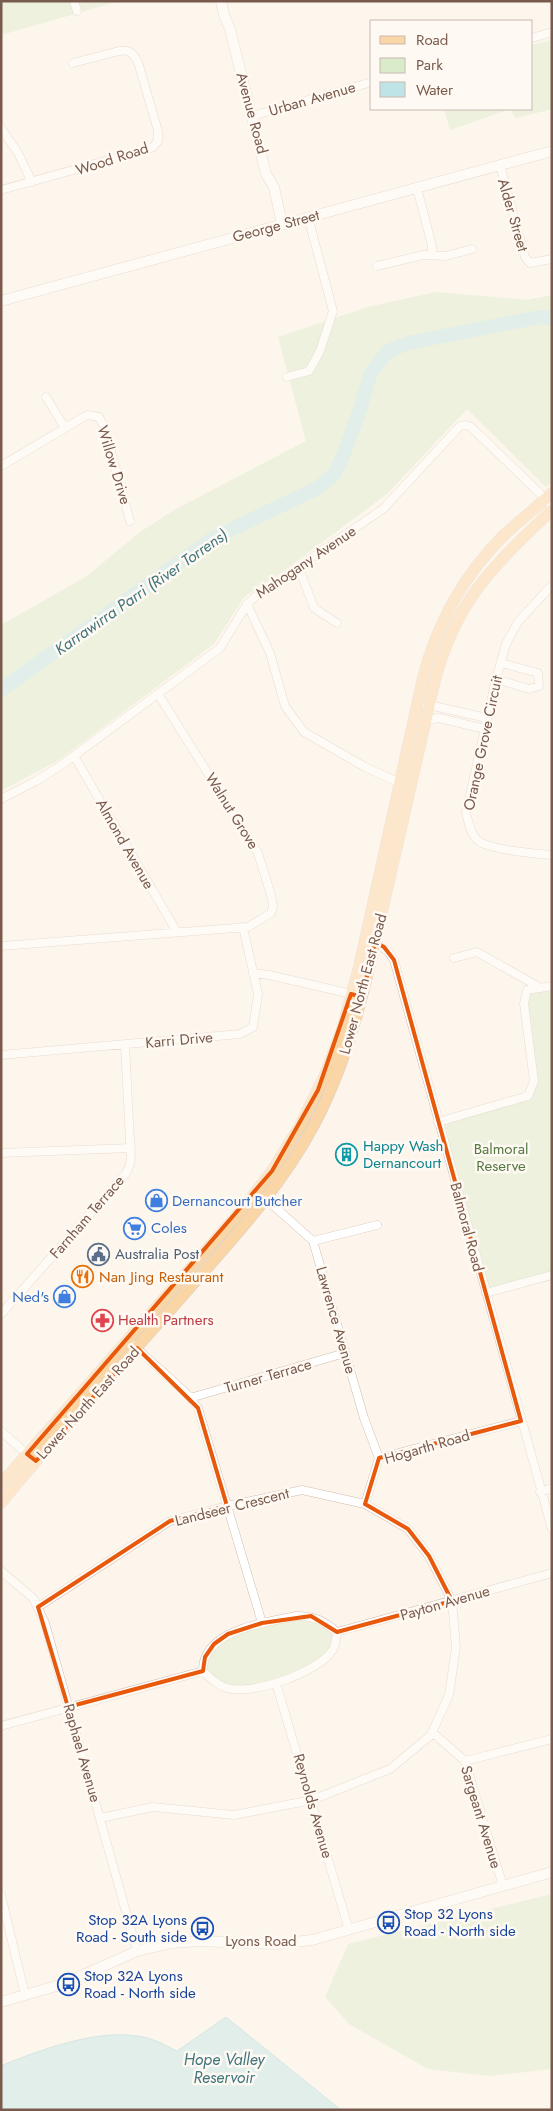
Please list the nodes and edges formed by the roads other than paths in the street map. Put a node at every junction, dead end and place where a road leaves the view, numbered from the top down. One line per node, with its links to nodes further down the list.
1 (74, 1): 3 (street)
2 (221, 1): 8 (street, Avenue Road)
3 (77, 11)
4 (552, 32): 5 (street)
5 (533, 38)
6 (73, 62): 12 (street, Wood Road)
7 (370, 83): 8 (street, Urban Avenue)
8 (252, 116): 16 (street, Avenue Road)
9 (1, 128): 12 (street)
10 (552, 151): 11 (street, George Street)
11 (500, 165): 13 (street, George Street); 19 (street, Alder Street)
12 (32, 182): 14 (street, Wood Road)
13 (417, 188): 15 (street, George Street); 18 (street)
14 (1, 190)
15 (308, 217): 16 (street, George Street); 22 (street)
16 (282, 224): 21 (street, George Street)
17 (472, 249): 18 (street)
18 (432, 254): 20 (street)
19 (552, 259)
20 (377, 266)
21 (1, 301)
22 (287, 377)
23 (46, 398): 24 (street)
24 (65, 428): 25 (street, Willow Drive); 28 (street, Willow Drive)
25 (1, 466)
26 (550, 499): 29 (street, Mahogany Avenue); 37 (main road, Lower North East Road)
27 (552, 510): 36 (main road, Lower North East Road)
28 (130, 521)
29 (299, 568): 31 (street, Mahogany Avenue); 32 (street)
30 (552, 585): 33 (street, Orange Grove Circuit)
31 (247, 604): 35 (street, Mahogany Avenue); 42 (street)
32 (336, 623)
33 (501, 663): 34 (street, Orange Grove Circuit); 34 (street)
34 (496, 679): 38 (street, Orange Grove Circuit)
35 (158, 694): 41 (street, Mahogany Avenue); 45 (street, Walnut Grove)
36 (429, 704): 37 (street); 38 (street); 39 (main road, Lower North East Road)
37 (416, 711): 42 (main road, Lower North East Road)
38 (487, 718): 40 (street, Orange Grove Circuit)
39 (425, 720): 40 (street); 42 (main road, Lower North East Road)
40 (485, 729): 44 (street, Orange Grove Circuit)
41 (74, 756): 43 (street, Mahogany Avenue); 46 (street, Almond Avenue)
42 (406, 785): 47 (main road, Lower North East Road)
43 (1, 799)
44 (552, 854)
45 (245, 927): 46 (street); 50 (street, Karri Drive)
46 (177, 932): 48 (street)
47 (370, 940): 53 (main road, Lower North East Road); 56 (street, Balmoral Road)
48 (1, 946)
49 (454, 958): 52 (street)
50 (253, 973): 53 (street); 54 (street, Karri Drive)
51 (552, 986): 52 (street)
52 (538, 987): 56 (street)
53 (357, 995): 59 (main road, Lower North East Road); 65 (main road, Lower North East Road)
54 (125, 1044): 55 (street, Karri Drive); 57 (street, Farnham Terrace)
55 (1, 1055)
56 (438, 1122): 63 (street, Balmoral Road)
57 (131, 1148): 58 (street); 64 (street, Farnham Terrace)
58 (1, 1154)
59 (266, 1199): 61 (street); 66 (main road, Lower North East Road)
60 (377, 1225): 61 (street)
61 (313, 1241): 67 (street, Lawrence Avenue)
62 (552, 1275): 63 (street)
63 (486, 1293): 69 (street, Balmoral Road)
64 (1, 1314)
65 (127, 1340): 66 (street); 71 (main road, Lower North East Road)
66 (137, 1348): 68 (street); 71 (main road, Lower North East Road)
67 (345, 1353): 68 (street, Turner Terrace); 72 (street, Lawrence Avenue)
68 (190, 1398): 78 (street)
69 (521, 1421): 72 (street, Hogarth Road); 75 (street, Balmoral Road)
70 (1, 1431): 71 (street)
71 (31, 1458): 73 (main road, Lower North East Road); 76 (main road, Lower North East Road)
72 (379, 1458): 77 (street, Hogarth Road)
73 (1, 1484)
74 (552, 1488): 75 (street)
75 (540, 1492): 79 (street, Balmoral Road)
76 (1, 1503)
77 (365, 1504): 78 (street, Landseer Crescent); 82 (street, Landseer Crescent)
78 (227, 1506): 83 (street, Landseer Crescent); 84 (street)
79 (552, 1528)
80 (1, 1571): 83 (street, Raphael Avenue)
81 (552, 1573): 82 (street, Payton Avenue)
82 (452, 1601): 85 (street, Payton Avenue); 90 (street, Landseer Crescent)
83 (38, 1606): 88 (street, Raphael Avenue)
84 (262, 1623): 85 (street); 86 (street)
85 (337, 1632): 87 (street)
86 (203, 1671): 87 (street); 88 (street)
87 (276, 1682): 93 (street, Reynolds Avenue)
88 (68, 1707): 89 (street); 94 (street, Raphael Avenue)
89 (1, 1726)
90 (432, 1732): 92 (street, Sargeant Avenue); 93 (street, Landseer Crescent)
91 (552, 1739): 92 (street)
92 (465, 1761): 96 (street, Sargeant Avenue)
93 (312, 1800): 94 (street, Landseer Crescent); 98 (street, Reynolds Avenue)
94 (100, 1818): 99 (street, Raphael Avenue)
95 (552, 1872): 96 (street, Lyons Road)
96 (503, 1886): 98 (street, Lyons Road)
97 (1, 1895): 100 (street)
98 (348, 1930): 99 (street, Lyons Road)
99 (137, 1951): 100 (street, Lyons Road)
100 (25, 1995): 101 (street, Lyons Road)
101 (1, 2002)

